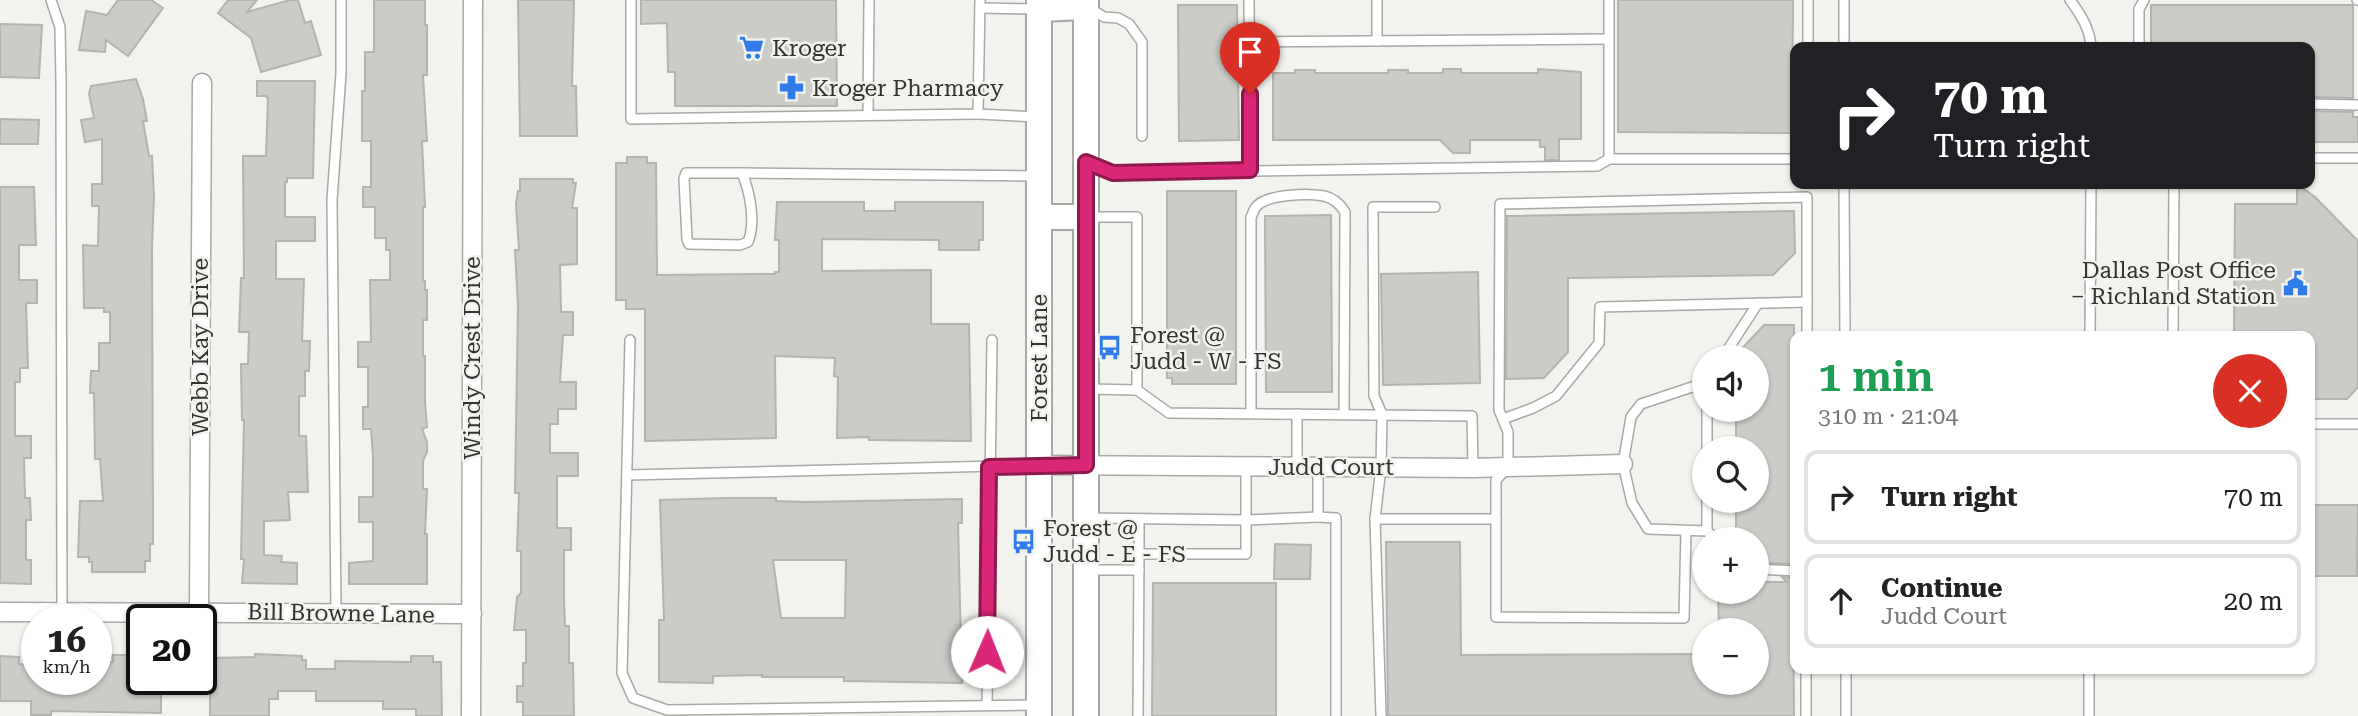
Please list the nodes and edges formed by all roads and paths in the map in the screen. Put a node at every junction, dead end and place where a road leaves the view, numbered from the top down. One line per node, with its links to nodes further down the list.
1 (51, 0): 87 (lane)
2 (341, 0): 92 (lane)
3 (473, 0): 93 (street, Windy Crest Drive)
4 (631, 0): 27 (lane)
5 (869, 0): 27 (lane)
6 (1249, 0): 22 (lane)
7 (1377, 0): 17 (lane)
8 (1609, 0): 16 (lane)
9 (1808, 0): 18 (lane)
10 (1844, 0): 19 (lane)
11 (2070, 0): 20 (lane)
12 (2144, 0): 21 (lane)
13 (1090, 2): 15 (main road); 29 (lane); 34 (main road, Forest Lane)
14 (980, 4): 15 (lane); 26 (lane)
15 (1039, 4): 28 (main road, Forest Lane)
16 (1608, 39): 17 (lane); 32 (lane)
17 (1377, 41): 22 (lane)
18 (1808, 42)
19 (1844, 42)
20 (2091, 42)
21 (2139, 42)
22 (1249, 43): 35 (lane)
23 (202, 83): 88 (street, Webb Kay Drive)
24 (2315, 104): 25 (lane)
25 (2358, 105)
26 (978, 114): 27 (lane); 28 (lane)
27 (868, 115)
28 (1039, 117): 37 (main road, Forest Lane)
29 (1142, 136)
30 (2315, 158): 31 (lane)
31 (2358, 158)
32 (1609, 159): 33 (lane); 35 (lane)
33 (1790, 159)
34 (1086, 162): 35 (lane); 43 (main road, Forest Lane)
35 (1250, 170)
36 (742, 173): 36 (lane); 37 (lane)
37 (1039, 176): 42 (main road, Forest Lane)
38 (1844, 189): 47 (lane)
39 (2091, 189): 48 (lane)
40 (2174, 189): 49 (lane)
41 (1435, 207): 59 (lane)
42 (1039, 216): 43 (main road); 64 (main road, Forest Lane)
43 (1086, 216): 54 (main road, Forest Lane); 55 (lane)
44 (1807, 302): 45 (lane); 46 (lane); 60 (lane)
45 (1758, 303): 52 (lane); 60 (lane)
46 (1807, 331)
47 (1845, 331)
48 (2090, 331)
49 (2173, 331)
50 (631, 340): 73 (lane)
51 (992, 340): 67 (lane)
52 (1731, 345)
53 (1692, 387): 63 (lane)
54 (1086, 389): 55 (lane); 65 (main road, Forest Lane)
55 (1137, 390): 56 (lane)
56 (1251, 413): 57 (lane); 58 (lane)
57 (1297, 414): 58 (lane); 68 (lane)
58 (1344, 414): 59 (lane)
59 (1382, 414): 70 (lane); 72 (lane)
60 (1503, 419): 71 (lane)
61 (2315, 424): 62 (lane)
62 (2358, 424)
63 (1623, 464): 71 (street, Judd Court); 80 (lane)
64 (1038, 465): 65 (street, Judd Court); 67 (lane); 98 (main road, Forest Lane)
65 (1086, 465): 66 (street, Judd Court); 75 (main road, Forest Lane)
66 (1247, 466): 68 (street, Judd Court); 79 (lane)
67 (989, 467): 73 (lane); 97 (lane)
68 (1297, 467): 69 (street, Judd Court)
69 (1318, 467): 70 (street, Judd Court); 74 (lane)
70 (1381, 467): 72 (street, Judd Court); 77 (lane)
71 (1508, 467): 72 (street, Judd Court); 78 (lane)
72 (1473, 468)
73 (628, 475): 97 (lane)
74 (1318, 517): 79 (lane); 102 (lane)
75 (1086, 518): 76 (lane); 83 (main road, Forest Lane)
76 (1139, 519): 79 (lane); 82 (lane)
77 (1375, 519): 78 (lane); 103 (lane)
78 (1496, 519): 80 (lane)
79 (1246, 520): 82 (lane)
80 (1686, 531): 81 (lane)
81 (1692, 531)
82 (1139, 554): 84 (lane)
83 (1086, 570): 84 (lane); 100 (main road, Forest Lane)
84 (1139, 570): 101 (lane)
85 (1769, 570): 86 (lane)
86 (1790, 571)
87 (62, 604)
88 (199, 604)
89 (217, 611): 92 (street, Bill Browne Lane)
90 (0, 612): 91 (street, Bill Browne Lane)
91 (21, 612)
92 (336, 613): 93 (street, Bill Browne Lane)
93 (472, 614): 99 (street, Windy Crest Drive)
94 (1806, 674): 104 (lane)
95 (1846, 674): 105 (lane)
96 (2089, 674): 106 (lane)
97 (987, 705): 98 (lane)
98 (1039, 710)
99 (471, 716)
100 (1086, 716)
101 (1139, 716)
102 (1336, 716)
103 (1381, 716)
104 (1806, 716)
105 (1846, 716)
106 (2088, 716)

